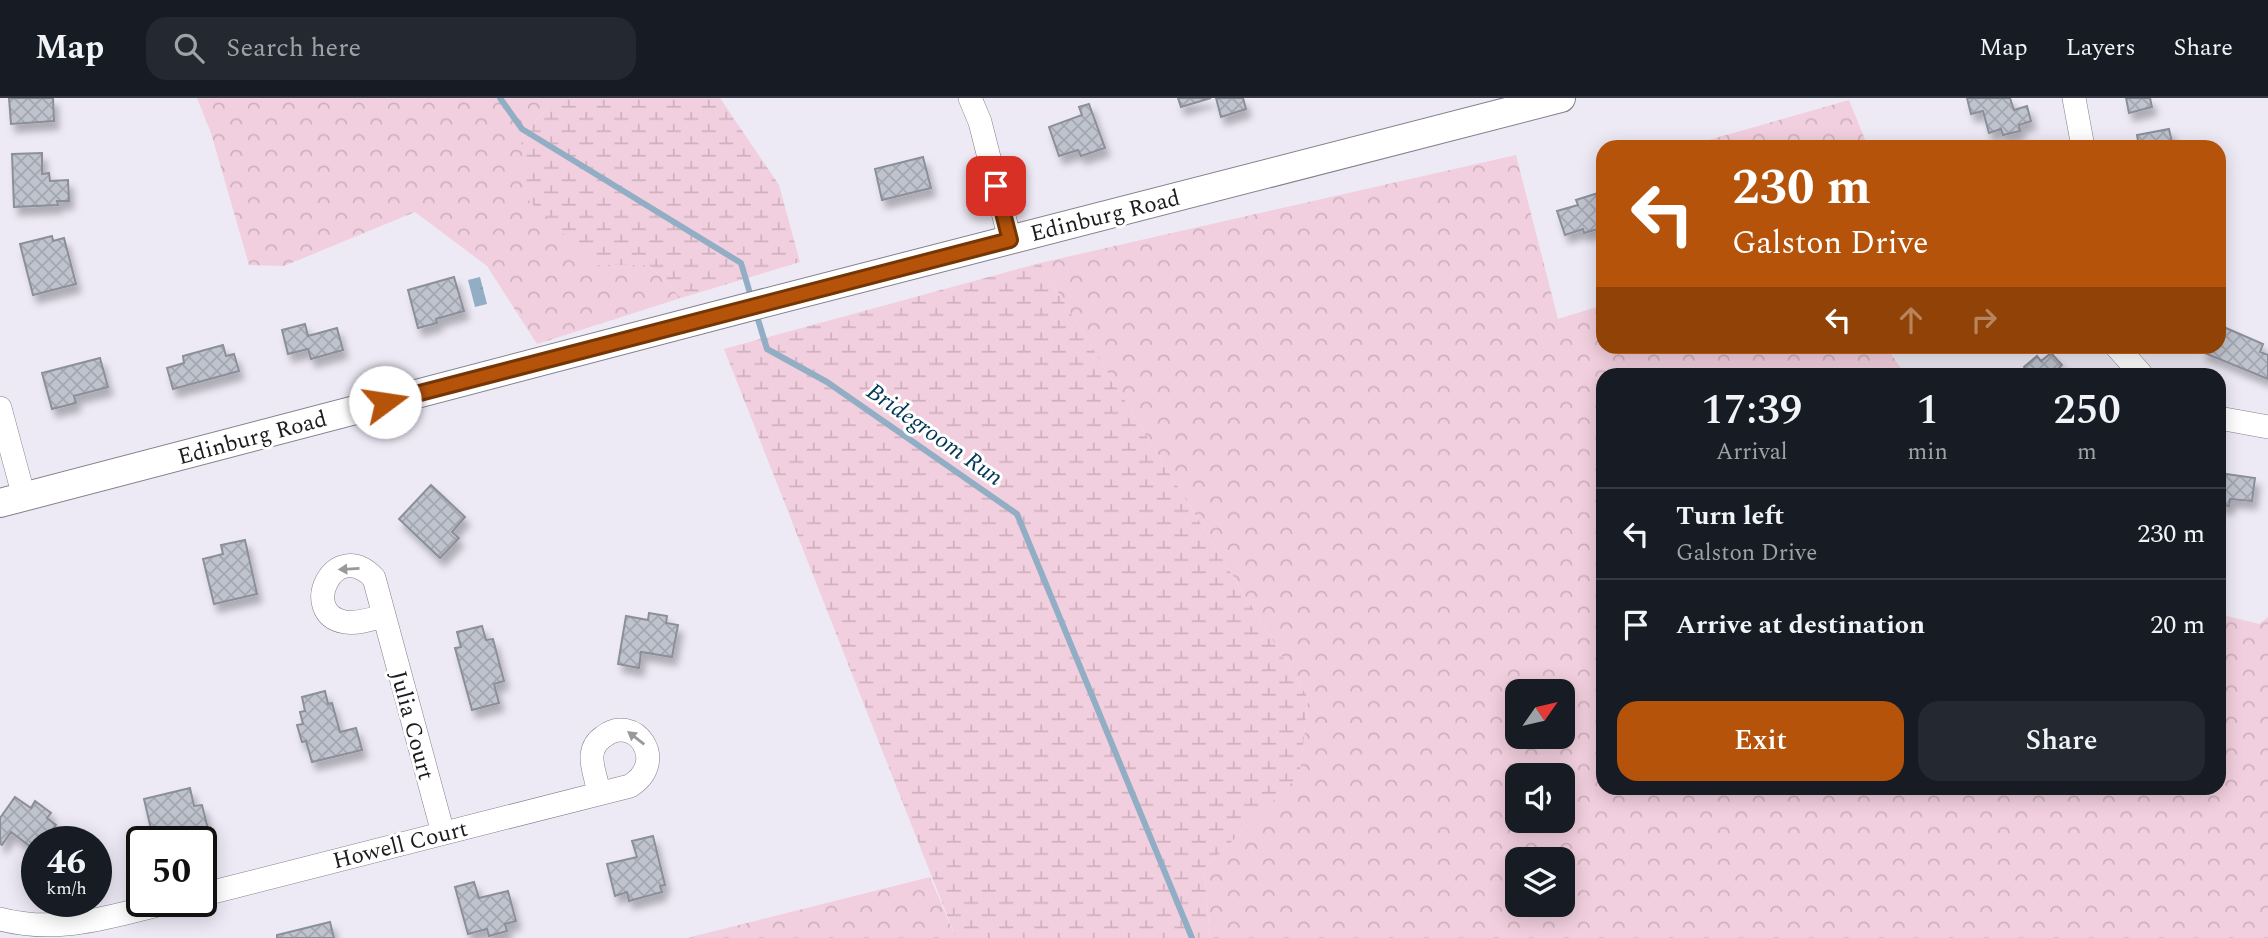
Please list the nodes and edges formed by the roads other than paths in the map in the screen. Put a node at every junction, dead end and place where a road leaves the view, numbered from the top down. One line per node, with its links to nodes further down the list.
1 (970, 98): 5 (street)
2 (1561, 98): 5 (main road, Edinburg Road)
3 (2074, 98): 4 (street)
4 (2082, 140)
5 (1010, 240): 11 (main road, Edinburg Road)
6 (2123, 354): 7 (street)
7 (2136, 368)
8 (0, 408): 11 (street)
9 (2226, 419): 10 (street)
10 (2268, 427)
11 (12, 500)
12 (383, 616): 14 (street, Julia Court)
13 (599, 792): 14 (street, Howell Court)
14 (443, 833): 15 (street, Howell Court)
15 (217, 891)
16 (126, 912): 17 (street)
17 (0, 919)

